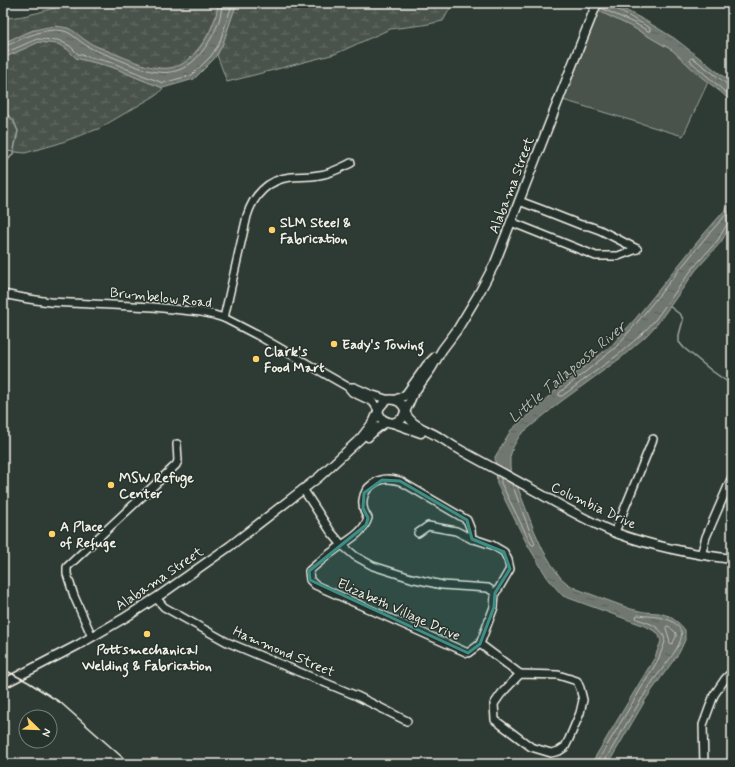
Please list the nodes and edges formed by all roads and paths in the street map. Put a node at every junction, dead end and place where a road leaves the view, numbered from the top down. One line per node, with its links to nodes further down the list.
1 (597, 3): 3 (main road, Alabama Street)
2 (351, 164): 6 (street)
3 (519, 201): 4 (main road, Alabama Street); 4 (street)
4 (511, 222): 7 (main road, Alabama Street)
5 (3, 294): 6 (street, Brumbelow Road)
6 (224, 318): 8 (street, Brumbelow Road)
7 (442, 350): 9 (main road, Alabama Street); 11 (main road, Alabama Street)
8 (348, 387): 9 (street, Brumbelow Road); 10 (street, Brumbelow Road)
9 (392, 400): 10 (main road); 11 (main road)
10 (378, 411): 12 (main road); 16 (main road, Alabama Street)
11 (405, 411): 12 (main road); 15 (main road, Columbia Drive)
12 (390, 422): 15 (main road, Columbia Drive); 16 (main road, Alabama Street)
13 (653, 439): 19 (street)
14 (177, 444): 27 (street)
15 (455, 447): 19 (main road, Columbia Drive)
16 (319, 477): 18 (main road, Alabama Street)
17 (732, 477): 23 (street)
18 (303, 489): 22 (street, Elizabeth Village Drive); 26 (main road, Alabama Street)
19 (615, 532): 23 (main road, Columbia Drive)
20 (418, 533): 21 (street)
21 (472, 538): 22 (street); 25 (street)
22 (342, 545): 25 (street, Elizabeth Village Drive); 28 (street, Elizabeth Village Drive)
23 (701, 555): 24 (main road, Columbia Drive)
24 (732, 559)
25 (495, 593): 28 (street)
26 (156, 598): 27 (main road, Alabama Street); 32 (street, Hammond Street)
27 (92, 637): 31 (main road, Alabama Street)
28 (480, 644): 30 (street)
29 (732, 672): 33 (street)
30 (520, 674): 30 (street)
31 (3, 684)
32 (406, 721)
33 (704, 764)

